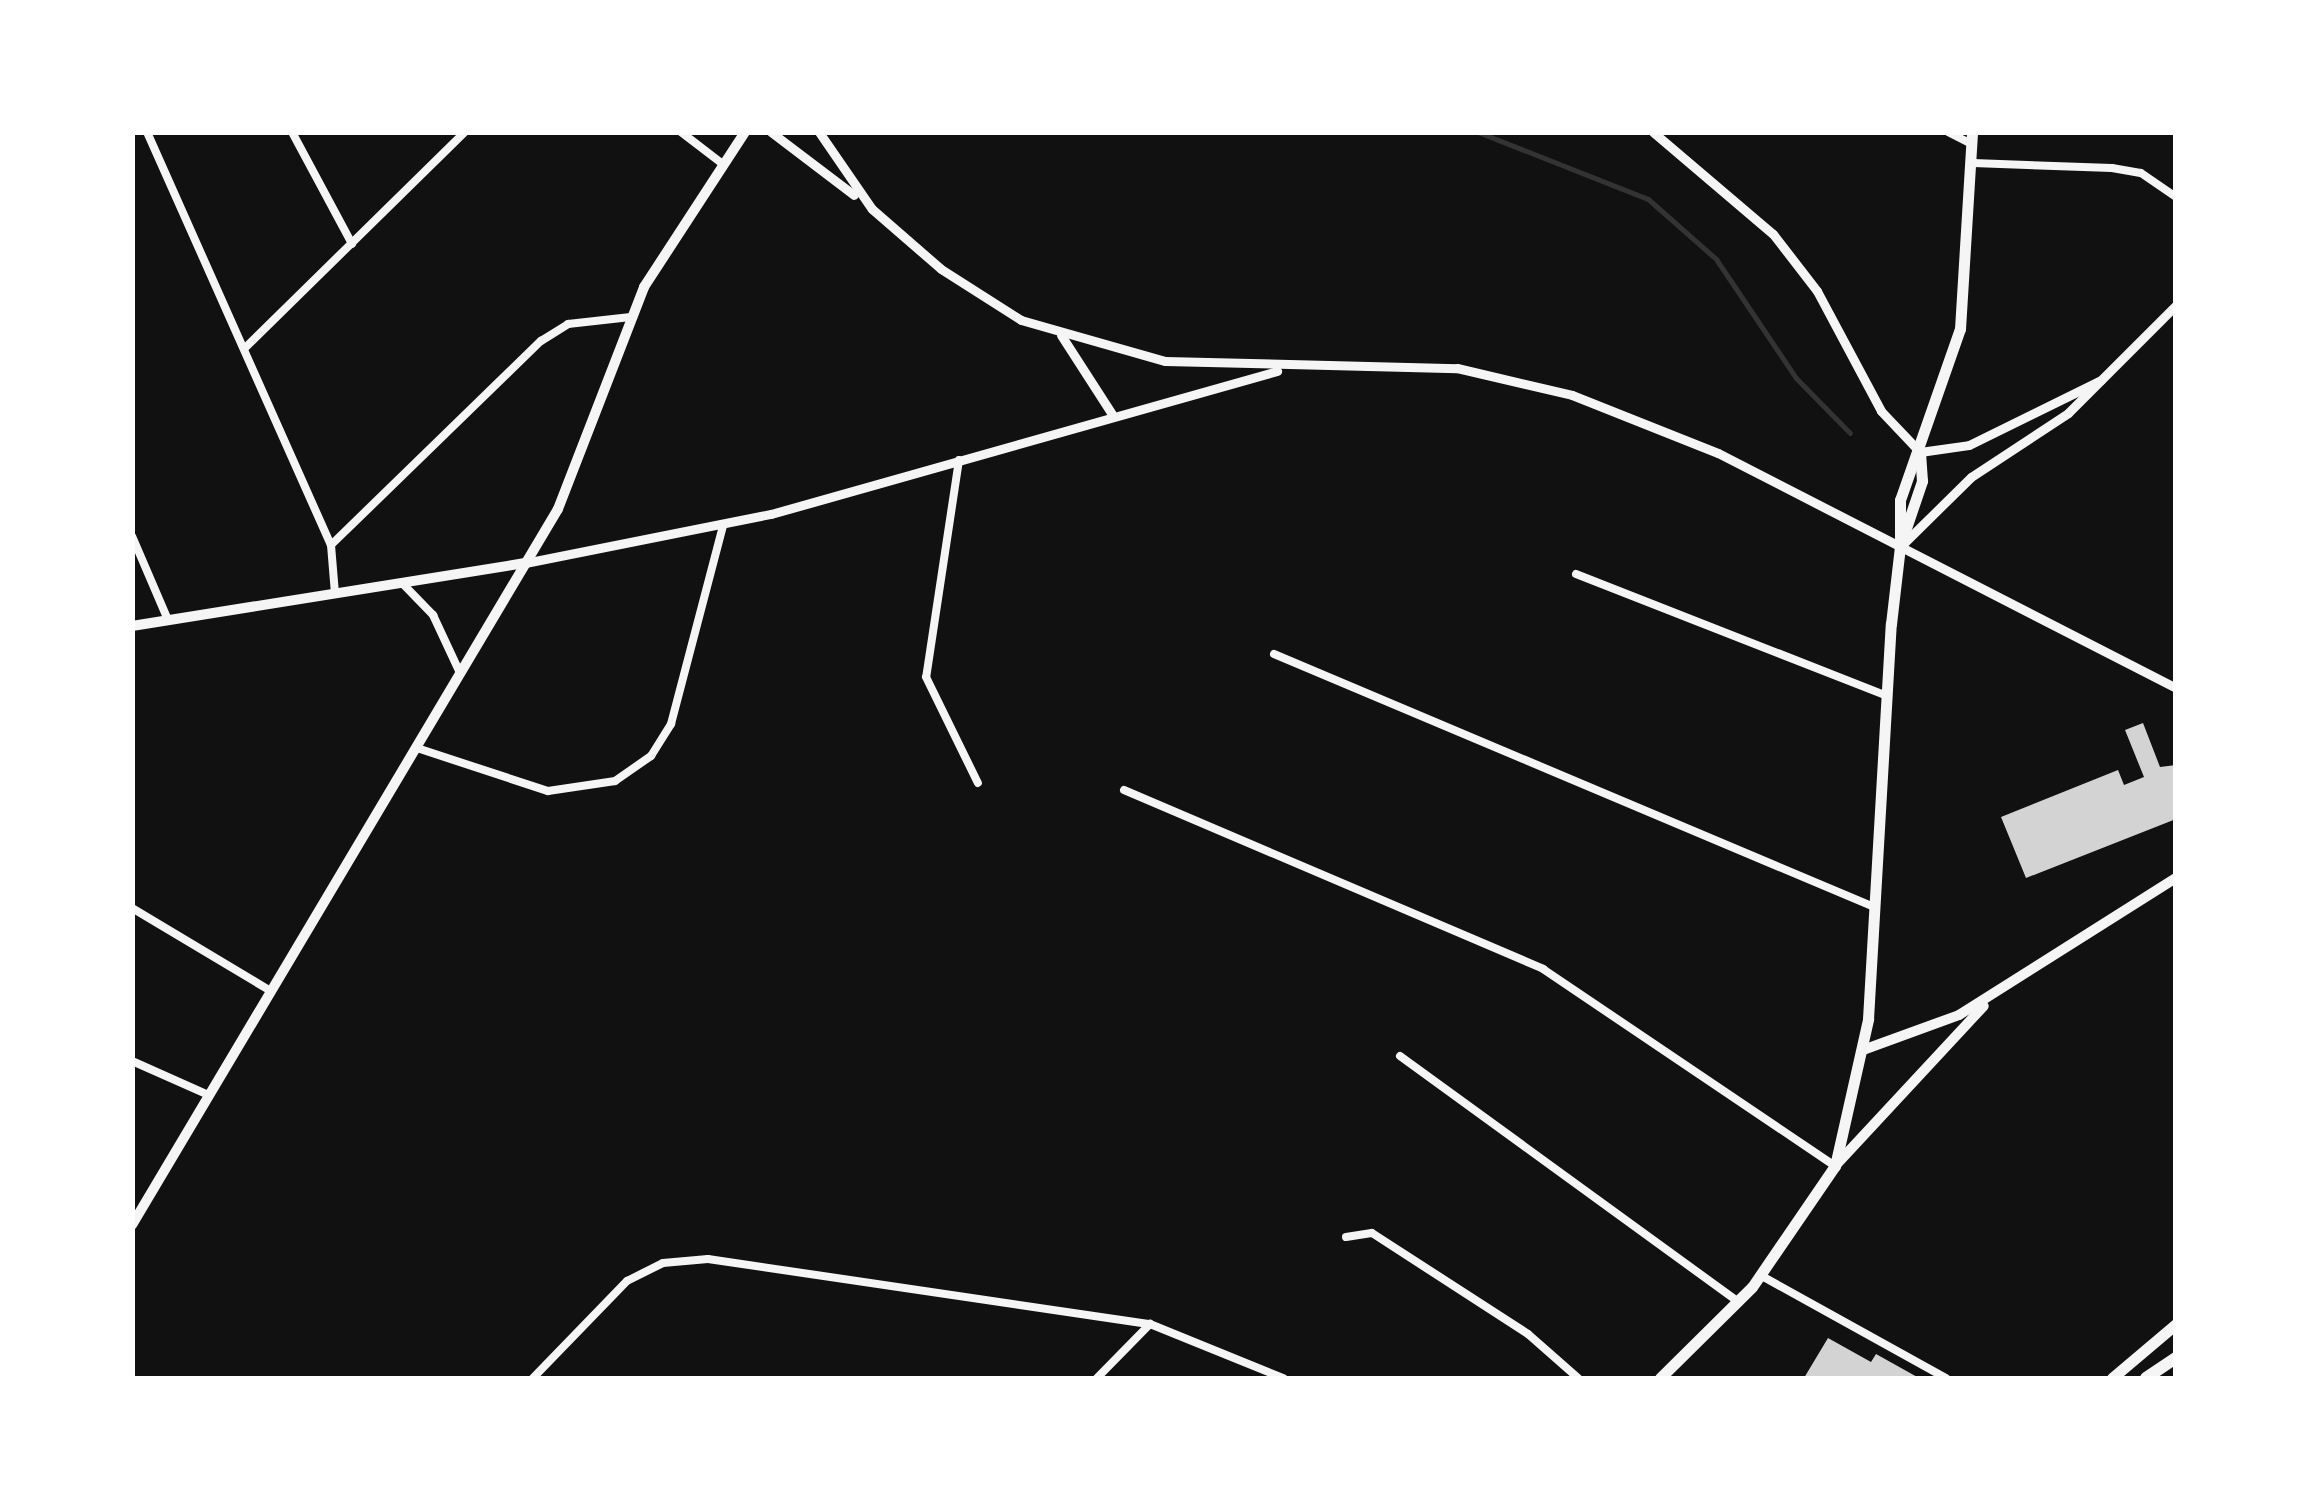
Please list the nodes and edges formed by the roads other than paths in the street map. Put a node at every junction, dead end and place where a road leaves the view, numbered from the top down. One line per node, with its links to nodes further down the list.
1 (148, 132): 19 (street)
2 (292, 132): 15 (street)
3 (465, 132): 15 (street)
4 (681, 132): 12 (street)
5 (745, 132): 12 (main road)
6 (771, 132): 14 (street)
7 (819, 132): 14 (street)
8 (1653, 132): 23 (street)
9 (1948, 132): 10 (street)
10 (1972, 138): 11 (main road)
11 (1972, 164): 13 (street); 23 (main road)
12 (724, 165): 17 (main road)
13 (2176, 198)
14 (872, 208): 18 (street)
15 (352, 244): 19 (street)
16 (2176, 305): 21 (street)
17 (630, 317): 27 (street); 29 (main road)
18 (1060, 333): 20 (street); 22 (street)
19 (246, 347): 27 (street)
20 (1293, 368): 22 (street); 28 (street)
21 (2101, 380): 23 (street); 28 (street)
22 (1112, 414): 24 (street)
23 (1920, 452): 28 (main road)
24 (959, 460): 25 (street); 40 (street)
25 (723, 526): 29 (street); 39 (street)
26 (132, 536): 33 (street)
27 (331, 544): 32 (street)
28 (1900, 546): 37 (street); 38 (main road)
29 (525, 563): 31 (main road); 36 (main road)
30 (1576, 574): 38 (street)
31 (402, 583): 32 (main road); 36 (street)
32 (335, 594): 33 (main road)
33 (168, 620): 34 (main road)
34 (132, 626)
35 (1274, 654): 43 (street)
36 (461, 677): 39 (main road)
37 (2176, 688)
38 (1887, 696): 43 (main road)
39 (417, 748): 45 (main road)
40 (978, 783)
41 (1124, 790): 51 (street)
42 (2176, 878): 46 (main road)
43 (1874, 907): 47 (main road)
44 (132, 908): 45 (street)
45 (269, 990): 50 (main road)
46 (2004, 990): 47 (main road); 51 (main road)
47 (1863, 1050): 51 (main road)
48 (1400, 1056): 56 (street)
49 (132, 1061): 50 (street)
50 (206, 1094): 52 (main road)
51 (1835, 1166): 55 (main road)
52 (136, 1208): 53 (main road)
53 (132, 1225)
54 (1346, 1237): 63 (street)
55 (1760, 1275): 56 (main road); 65 (street)
56 (1738, 1302): 64 (main road)
57 (1150, 1324): 60 (street); 61 (street); 62 (street)
58 (2176, 1324): 66 (main road)
59 (2176, 1358): 67 (highway)
60 (533, 1378)
61 (1097, 1378)
62 (1282, 1378)
63 (1578, 1378)
64 (1660, 1378)
65 (1946, 1378)
66 (2112, 1378)
67 (2146, 1378)

